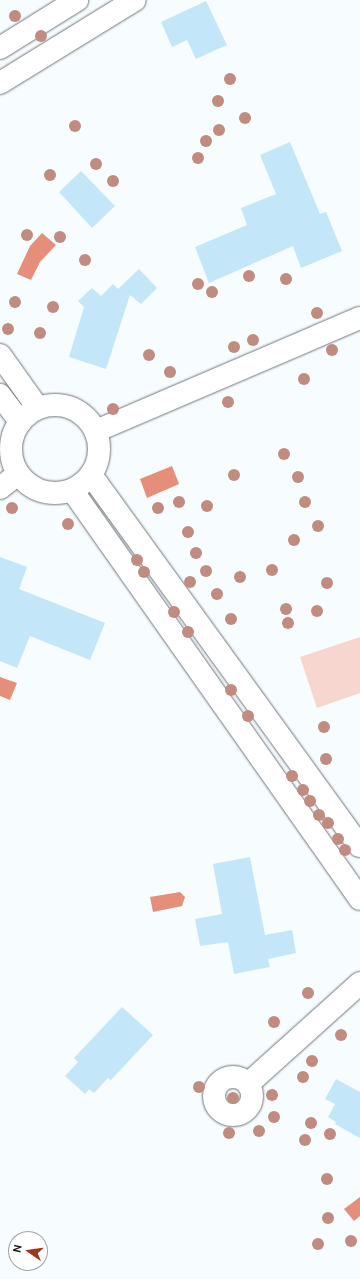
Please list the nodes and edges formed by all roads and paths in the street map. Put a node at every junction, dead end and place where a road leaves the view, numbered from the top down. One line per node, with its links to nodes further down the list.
1 (77, 0): 3 (street)
2 (136, 0): 4 (street)
3 (0, 48)
4 (0, 83)
5 (360, 318): 10 (street)
6 (0, 355): 8 (street)
7 (0, 395): 9 (street)
8 (38, 408): 9 (street); 10 (street)
9 (20, 422): 11 (street)
10 (96, 431): 12 (street)
11 (18, 474): 13 (street); 14 (street)
12 (91, 475): 14 (street); 15 (street)
13 (0, 488)
14 (72, 490): 16 (street)
15 (233, 671): 16 (street); 17 (street)
16 (210, 686): 18 (street)
17 (360, 846)
18 (360, 899)
19 (360, 983): 20 (street)
20 (248, 1084)

